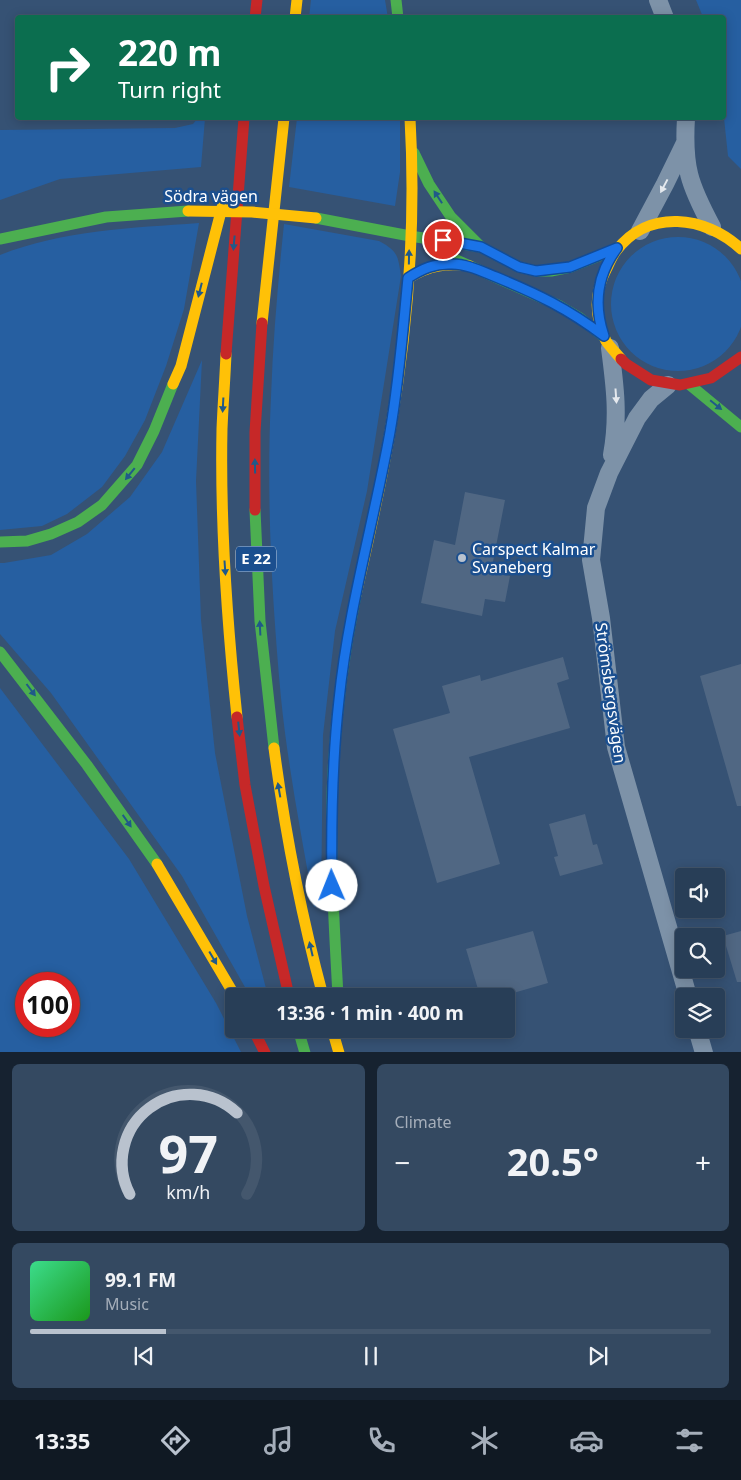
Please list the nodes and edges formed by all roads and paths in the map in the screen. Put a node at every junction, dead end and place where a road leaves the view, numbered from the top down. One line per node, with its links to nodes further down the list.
1 (257, 0): 5 (main road)
2 (297, 0): 6 (main road)
3 (396, 0): 7 (main road)
4 (658, 0): 8 (street)
5 (255, 15)
6 (295, 15)
7 (398, 15)
8 (664, 15)
9 (284, 120): 36 (main road, E 22, one-way to 9)
10 (410, 120): 14 (main road)
11 (686, 120): 13 (street)
12 (244, 121): 32 (main road, one-way to 32); 35 (main road, E 22, one-way to 35)
13 (685, 142): 15 (street); 16 (street, one-way to 16)
14 (412, 149): 17 (main road); 21 (main road, one-way to 14)
15 (712, 227): 16 (main road); 18 (main road)
16 (640, 231): 22 (main road)
17 (410, 236): 20 (main road, Södra vägen, bridge); 21 (main road, Södra vägen); 24 (main road, Södra vägen); 25 (main road, one-way to 17)
18 (727, 236): 19 (main road); 23 (main road)
19 (741, 236)
20 (0, 241)
21 (481, 247): 22 (main road, Södra vägen)
22 (617, 248): 26 (main road)
23 (741, 249)
24 (470, 266): 25 (main road); 26 (main road, Södra vägen)
25 (408, 278): 37 (main road)
26 (607, 342): 28 (main road, Södra vägen); 31 (street, Strömsbergsvägen, one-way to 31)
27 (741, 357): 29 (main road, Södra vägen)
28 (668, 385): 29 (main road, Södra vägen); 31 (street, Strömsbergsvägen)
29 (690, 385): 30 (main road, one-way to 30)
30 (741, 427)
31 (609, 473): 38 (street, Strömsbergsvägen)
32 (0, 542)
33 (0, 652): 34 (main road, one-way to 34)
34 (230, 988)
35 (287, 988)
36 (321, 988)
37 (338, 988)
38 (686, 988)
39 (258, 1038): 44 (main road)
40 (300, 1038): 45 (main road)
41 (335, 1038): 46 (main road)
42 (340, 1038): 46 (main road)
43 (700, 1038): 47 (street)
44 (265, 1052)
45 (304, 1052)
46 (340, 1052)
47 (704, 1052)

